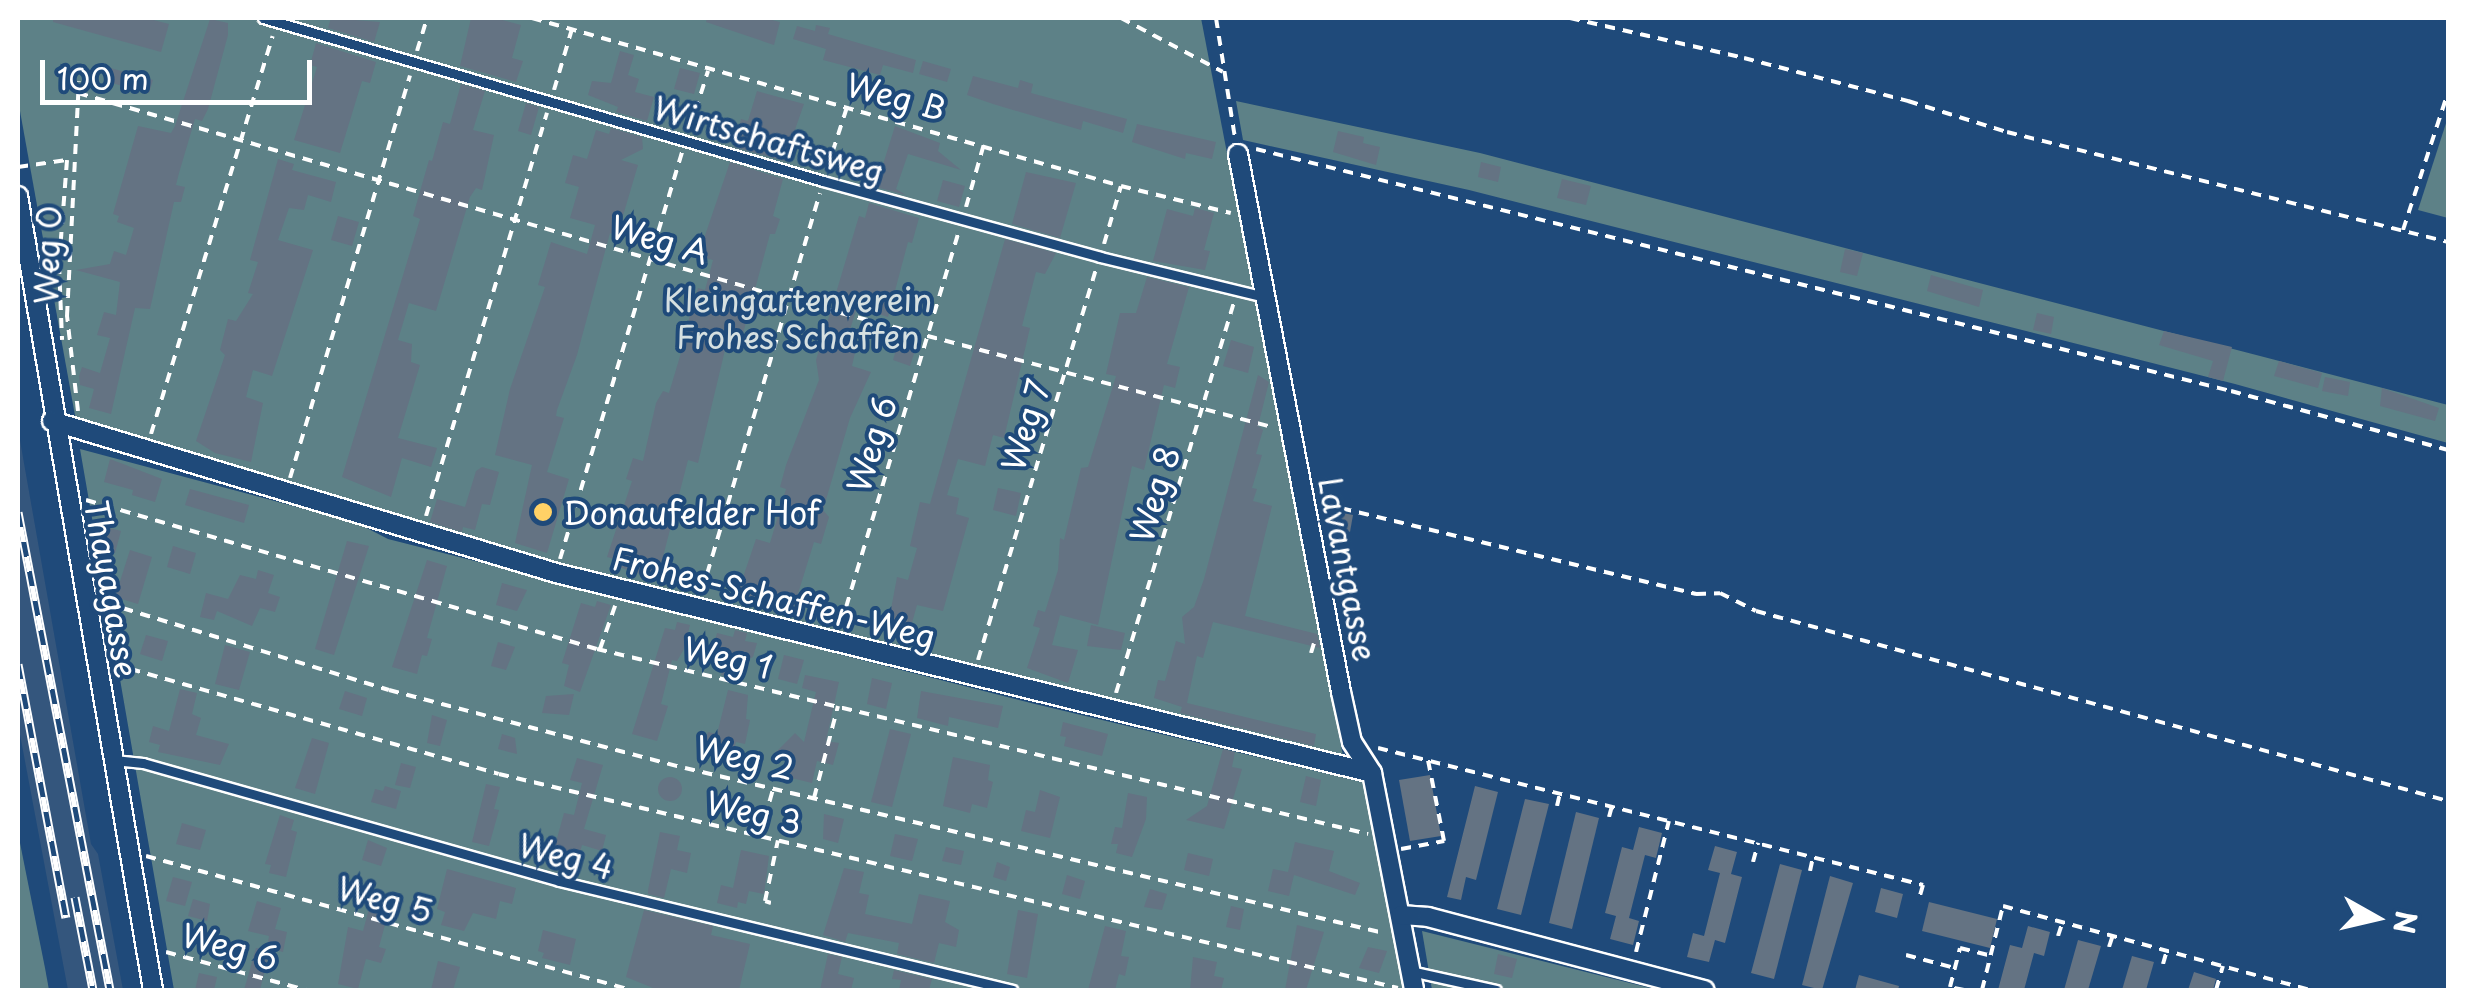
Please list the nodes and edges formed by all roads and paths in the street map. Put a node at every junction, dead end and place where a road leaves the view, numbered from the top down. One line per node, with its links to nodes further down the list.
1 (264, 18): 7 (lane, Wirtschaftsweg)
2 (427, 18): 9 (path)
3 (532, 18): 8 (path, Weg B)
4 (1121, 18): 11 (path)
5 (1216, 18): 11 (path)
6 (1570, 18): 32 (path)
7 (277, 21): 9 (lane, Wirtschaftsweg); 19 (path)
8 (572, 29): 10 (path, Weg B); 15 (path)
9 (414, 62): 15 (lane, Wirtschaftsweg); 26 (path)
10 (709, 69): 17 (path, Weg B); 20 (path)
11 (1224, 73): 22 (path)
12 (78, 80): 14 (path, Weg 0)
13 (2448, 92): 32 (path)
14 (78, 93): 18 (path, Weg A); 23 (path, Weg 0)
15 (550, 102): 20 (lane, Wirtschaftsweg); 31 (path)
16 (156, 104): 18 (path)
17 (847, 106): 21 (path, Weg B); 25 (path)
18 (154, 114): 19 (path, Weg A)
19 (242, 140): 26 (path, Weg A); 46 (path)
20 (685, 141): 25 (lane, Wirtschaftsweg); 35 (path)
21 (984, 144): 27 (path, Weg B); 30 (path, Weg 6)
22 (1238, 154): 29 (street, Lavantgasse); 45 (path)
23 (70, 160): 24 (path); 43 (path, Weg 0)
24 (18, 166)
25 (823, 180): 30 (lane, Wirtschaftsweg); 38 (path)
26 (378, 182): 31 (path, Weg A); 48 (path)
27 (1121, 186): 29 (path, Weg B); 34 (path, Weg 7)
28 (18, 196): 42 (street, Thayagasse)
29 (1248, 217): 37 (street, Lavantgasse)
30 (962, 219): 34 (lane, Wirtschaftsweg); 39 (path, Weg 6)
31 (515, 222): 35 (path, Weg A); 50 (path)
32 (2403, 230): 33 (path)
33 (2448, 242)
34 (1100, 257): 36 (lane, Wirtschaftsweg); 40 (path, Weg 7)
35 (651, 259): 38 (path, Weg A); 51 (path)
36 (1237, 291): 37 (lane, Wirtschaftsweg); 41 (path, Weg 8)
37 (1264, 296): 44 (street, Lavantgasse)
38 (788, 299): 39 (path, Weg A); 54 (path)
39 (927, 337): 40 (path, Weg A); 55 (path, Weg 6)
40 (1063, 375): 41 (path, Weg A); 58 (path, Weg 7)
41 (1204, 410): 44 (path, Weg A); 60 (path, Weg 8)
42 (52, 421): 43 (street, Frohes-Schaffen-Weg); 47 (street, Thayagasse)
43 (77, 430): 46 (street, Frohes-Schaffen-Weg)
44 (1291, 431): 49 (street, Lavantgasse)
45 (2448, 450)
46 (146, 451): 48 (street, Frohes-Schaffen-Weg)
47 (65, 494): 53 (street, Thayagasse); 56 (path, Weg 1)
48 (285, 494): 50 (street, Frohes-Schaffen-Weg)
49 (1304, 499): 63 (street, Lavantgasse); 69 (path)
50 (420, 535): 51 (street, Frohes-Schaffen-Weg)
51 (556, 573): 52 (street, Frohes-Schaffen-Weg)
52 (619, 590): 54 (street, Frohes-Schaffen-Weg); 56 (path)
53 (82, 596): 57 (street, Thayagasse); 65 (path, Weg 2)
54 (697, 610): 55 (street, Frohes-Schaffen-Weg)
55 (836, 642): 58 (street, Frohes-Schaffen-Weg)
56 (600, 649): 59 (path, Weg 1)
57 (94, 658): 61 (street, Thayagasse); 74 (path, Weg 3)
58 (973, 676): 60 (street, Frohes-Schaffen-Weg)
59 (838, 706): 68 (path); 77 (path, Weg 1)
60 (1111, 710): 63 (street, Frohes-Schaffen-Weg)
61 (111, 759): 78 (street, Thayagasse); 104 (lane, Weg 4)
62 (1428, 760): 63 (path); 64 (path); 77 (path)
63 (1371, 771): 77 (street, Lavantgasse)
64 (1510, 781): 66 (path); 67 (path)
65 (772, 789): 68 (path, Weg 2); 74 (path)
66 (1508, 790)
67 (1560, 793): 70 (path); 71 (path)
68 (813, 799): 90 (path, Weg 2)
69 (2448, 801)
70 (1556, 806)
71 (1612, 806): 72 (path); 73 (path)
72 (1609, 817)
73 (1668, 821): 76 (path); 100 (path)
74 (760, 836): 75 (path, Weg 3)
75 (778, 840): 85 (path); 105 (path, Weg 3)
76 (1758, 843): 79 (path); 80 (path)
77 (1389, 844): 86 (street, Lavantgasse)
78 (126, 851): 91 (street, Thayagasse); 103 (path, Weg 5)
79 (1813, 857): 81 (path); 82 (path)
80 (1753, 862)
81 (1864, 870): 83 (path); 84 (path)
82 (1810, 871)
83 (1861, 879)
84 (1920, 899)
85 (772, 904)
86 (1401, 915): 90 (street, Lavantgasse); 100 (street)
87 (2062, 921): 88 (path); 89 (path); 95 (path)
88 (2113, 935): 92 (path); 93 (path)
89 (2058, 936)
90 (1404, 938): 99 (street, Lavantgasse)
91 (143, 946): 101 (street, Thayagasse); 102 (path, Weg 6)
92 (2109, 948)
93 (2167, 950): 96 (path); 97 (path)
94 (1906, 955): 98 (path)
95 (1991, 955): 98 (path); 109 (path)
96 (2162, 964)
97 (2223, 966): 110 (path); 111 (path)
98 (1955, 968): 108 (path)
99 (1410, 971): 105 (street, Lavantgasse); 106 (lane)
100 (1631, 971): 107 (street)
101 (152, 990)
102 (306, 990)
103 (631, 990)
104 (1012, 990)
105 (1411, 990)
106 (1496, 990)
107 (1705, 990)
108 (1964, 990)
109 (1982, 990)
110 (2216, 990)
111 (2310, 990)

